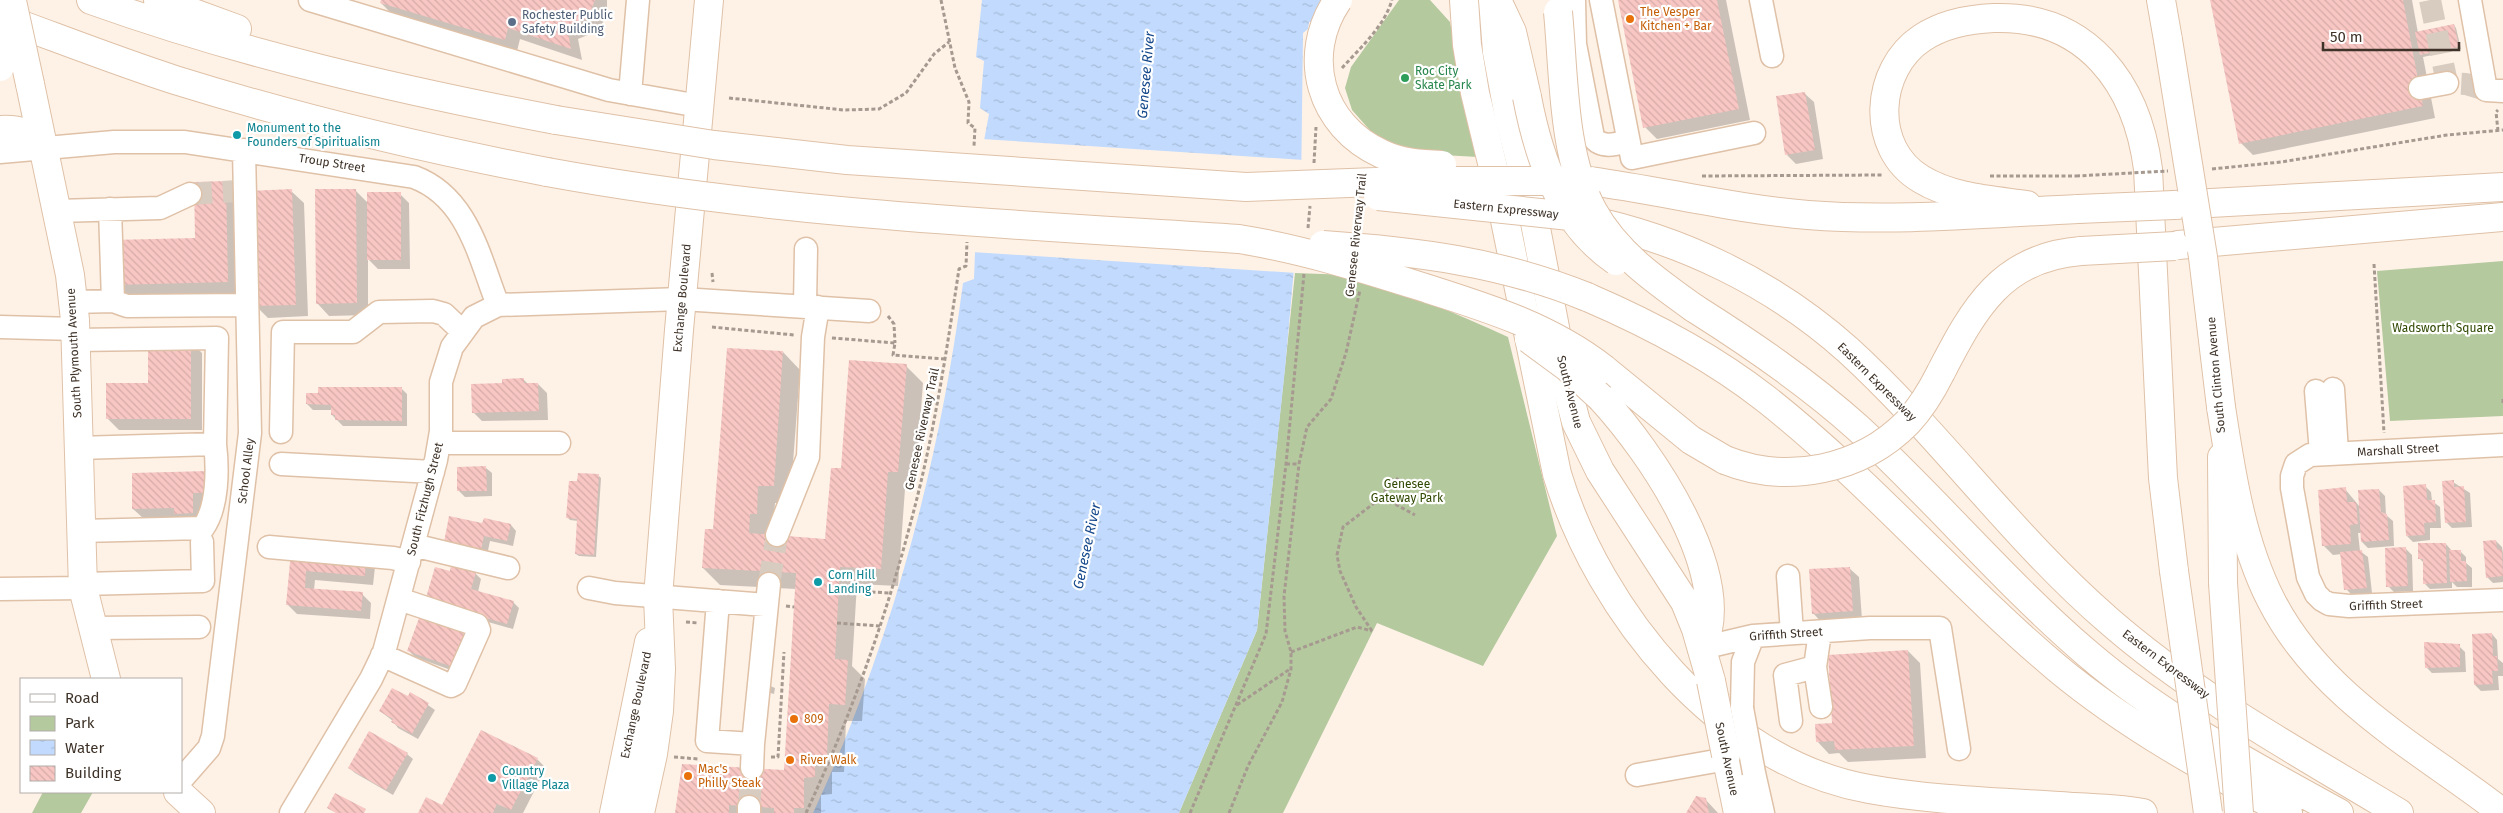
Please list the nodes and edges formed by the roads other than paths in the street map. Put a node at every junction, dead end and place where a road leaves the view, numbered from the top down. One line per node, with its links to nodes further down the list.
1 (11, 0): 18 (main road, bridge); 29 (main road, South Plymouth Avenue, bridge)
2 (91, 0): 21 (main road)
3 (158, 0): 21 (main road)
4 (310, 0): 23 (street)
5 (638, 0): 23 (street)
6 (709, 0): 25 (main road, Exchange Boulevard)
7 (1338, 0): 33 (main road, bridge)
8 (1464, 0): 109 (main road)
9 (1495, 0): 53 (main road, bridge); 90 (main road, South Avenue)
10 (1601, 0): 28 (street)
11 (1761, 0): 17 (street)
12 (2161, 0): 59 (main road, South Clinton Avenue, bridge)
13 (2470, 0): 24 (street)
14 (1563, 4): 28 (street); 53 (main road, bridge)
15 (0, 17): 19 (main road)
16 (0, 33): 19 (main road)
17 (1772, 56)
18 (0, 67)
19 (143, 69): 44 (main road, bridge)
20 (2447, 83): 22 (street)
21 (388, 84): 34 (main road, bridge)
22 (2420, 88)
23 (630, 94): 25 (street)
24 (2497, 95)
25 (699, 106): 47 (main road, Exchange Boulevard)
26 (0, 130): 29 (main road)
27 (1754, 133): 28 (street)
28 (1628, 141)
29 (45, 148): 30 (street, Troup Street); 31 (street, Troup Street); 40 (main road, South Plymouth Avenue)
30 (244, 150): 50 (street, School Alley); 51 (street, Troup Street)
31 (0, 152)
32 (2503, 173): 37 (main road)
33 (1590, 181): 34 (main road, bridge); 39 (main road)
34 (1246, 187): 114 (main road, Eastern Expressway, bridge)
35 (2503, 187): 37 (main road)
36 (190, 194): 38 (street)
37 (2245, 201): 39 (main road, bridge)
38 (110, 209): 40 (street); 48 (street)
39 (2078, 209): 110 (main road, bridge)
40 (58, 211): 49 (main road, South Plymouth Avenue)
41 (2503, 217): 43 (main road)
42 (2503, 230): 43 (main road)
43 (2343, 232): 46 (main road, bridge)
44 (1239, 239): 46 (main road, bridge); 112 (main road, bridge)
45 (806, 249): 52 (street)
46 (1420, 286): 90 (main road, bridge)
47 (682, 299): 51 (street, South Fitzhugh Street); 52 (street, South Fitzhugh Street); 81 (main road, Exchange Boulevard)
48 (113, 301): 49 (street); 50 (street)
49 (73, 302): 57 (main road, South Plymouth Avenue)
50 (248, 305): 69 (street, School Alley)
51 (498, 306): 56 (street, South Fitzhugh Street)
52 (812, 307): 54 (street, South Fitzhugh Street); 72 (street)
53 (1694, 308): 113 (main road)
54 (869, 311)
55 (0, 328): 57 (street)
56 (463, 332): 60 (street); 62 (street, South Fitzhugh Street)
57 (75, 334): 64 (main road, South Plymouth Avenue); 65 (street)
58 (2325, 390): 66 (street)
59 (2221, 407): 111 (main road, South Clinton Avenue, bridge); 115 (main road)
60 (281, 432)
61 (559, 442): 62 (street)
62 (439, 443): 70 (street, South Fitzhugh Street)
63 (2503, 445): 66 (street, Marshall Street)
64 (78, 448): 65 (street); 71 (main road, South Plymouth Avenue)
65 (216, 453): 69 (street); 71 (street)
66 (2329, 453): 68 (street, Marshall Street)
67 (281, 464): 70 (street)
68 (2296, 464): 83 (street, Griffith Street)
69 (246, 466): 101 (street, School Alley)
70 (433, 472): 75 (street, South Fitzhugh Street)
71 (81, 531): 78 (main road, South Plymouth Avenue)
72 (777, 535)
73 (202, 542): 78 (street)
74 (270, 547): 75 (street)
75 (411, 554): 76 (street); 82 (street, South Fitzhugh Street)
76 (508, 568)
77 (1788, 576): 88 (street)
78 (82, 586): 80 (street); 86 (main road, South Plymouth Avenue)
79 (590, 588): 81 (street)
80 (0, 589)
81 (658, 597): 84 (street); 105 (main road, Exchange Boulevard); 106 (main road, Exchange Boulevard)
82 (399, 599): 91 (street, South Fitzhugh Street); 91 (street)
83 (2503, 600)
84 (718, 601): 96 (street); 96 (street)
85 (199, 627): 86 (street)
86 (92, 628): 93 (main road, South Plymouth Avenue)
87 (1820, 632): 88 (street, Griffith Street); 92 (street); 97 (street, Griffith Street)
88 (1792, 633): 89 (street, Griffith Street)
89 (1753, 636): 90 (street, Griffith Street); 108 (street, South Avenue, bridge)
90 (1702, 648): 98 (main road, South Avenue, bridge)
91 (382, 655): 104 (street, South Fitzhugh Street)
92 (1816, 666): 94 (street); 95 (street)
93 (106, 678)
94 (1821, 707)
95 (1792, 721)
96 (753, 744): 99 (street)
97 (1960, 749)
98 (1727, 757): 100 (street); 107 (main road, South Avenue)
99 (752, 768)
100 (1637, 775)
101 (182, 779)
102 (179, 793): 103 (main road)
103 (200, 813)
104 (291, 813)
105 (614, 813)
106 (640, 813)
107 (1738, 813)
108 (1763, 813)
109 (2143, 813)
110 (2208, 813)
111 (2239, 813)
112 (2288, 813)
113 (2340, 813)
114 (2399, 813)
115 (2503, 813)

